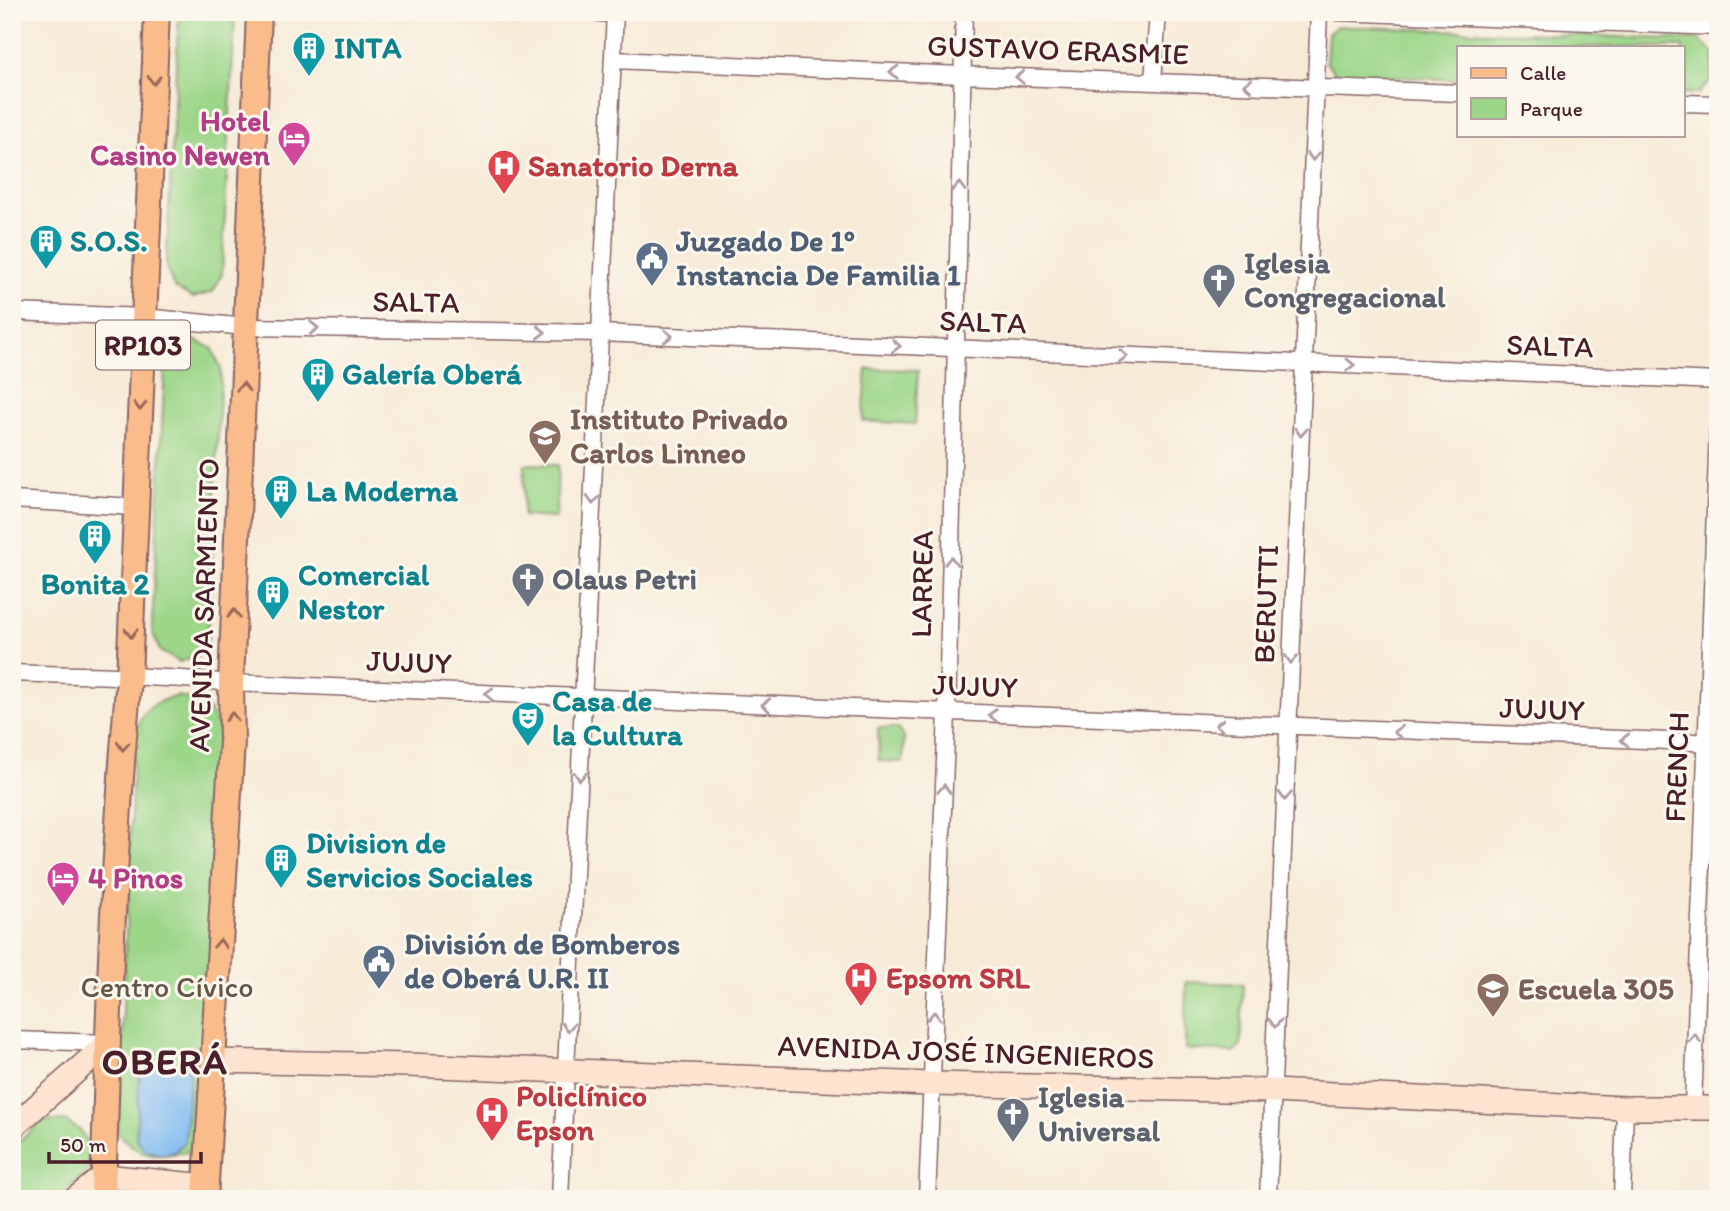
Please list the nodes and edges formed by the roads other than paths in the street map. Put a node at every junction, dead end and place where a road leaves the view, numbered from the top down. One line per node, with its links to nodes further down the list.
1 (157, 12): 19 (main road, RP103, one-way to 19)
2 (259, 12): 20 (main road, AVENIDA SARMIENTO)
3 (595, 12): 8 (street)
4 (964, 12): 12 (street, LARREA)
5 (1157, 12): 13 (street)
6 (1319, 12): 14 (street, BERUTTI)
7 (1338, 12): 9 (street)
8 (615, 14): 11 (street)
9 (1696, 19): 10 (street)
10 (1718, 27)
11 (613, 60): 12 (street, GUSTAVO ERASMIE, one-way to 11); 21 (street)
12 (962, 75): 13 (street, GUSTAVO ERASMIE, one-way to 12); 22 (street, LARREA, one-way to 12)
13 (1153, 81): 14 (street, GUSTAVO ERASMIE, one-way to 13)
14 (1316, 87): 15 (street, GUSTAVO ERASMIE); 23 (street, BERUTTI, one-way to 23)
15 (1457, 93)
16 (1684, 103): 17 (street)
17 (1718, 104)
18 (12, 312): 19 (street, SALTA)
19 (144, 317): 20 (street, SALTA); 27 (main road, RP103, one-way to 27)
20 (246, 327): 21 (street, SALTA, one-way to 21); 30 (main road, AVENIDA SARMIENTO, one-way to 20)
21 (600, 334): 22 (street, SALTA, one-way to 22); 31 (street, one-way to 31)
22 (956, 349): 23 (street, SALTA, one-way to 23); 32 (street, LARREA, one-way to 22)
23 (1304, 363): 24 (street, SALTA, one-way to 24); 33 (street, BERUTTI, one-way to 33)
24 (1718, 381)
25 (1718, 429): 34 (street, FRENCH)
26 (12, 500): 27 (street)
27 (136, 507): 29 (main road, RP103, one-way to 29)
28 (12, 673): 29 (street, JUJUY)
29 (129, 678): 30 (street, JUJUY); 36 (main road, RP103, one-way to 36)
30 (231, 682): 31 (street, JUJUY, one-way to 30); 37 (main road, AVENIDA SARMIENTO, one-way to 30)
31 (583, 698): 32 (street, JUJUY, one-way to 31); 38 (street, one-way to 38)
32 (947, 713): 33 (street, JUJUY, one-way to 32); 39 (street, LARREA, one-way to 32)
33 (1288, 728): 34 (street, JUJUY, one-way to 33); 40 (street, BERUTTI, one-way to 40)
34 (1712, 743): 41 (street, FRENCH, one-way to 34)
35 (12, 1040): 36 (street)
36 (108, 1043): 44 (main road); 45 (main road, RP103)
37 (213, 1061): 38 (main road, AVENIDA JOSÉ INGENIEROS); 46 (main road, AVENIDA SARMIENTO)
38 (565, 1071): 39 (main road, AVENIDA JOSÉ INGENIEROS); 48 (street)
39 (931, 1084): 40 (main road, AVENIDA JOSÉ INGENIEROS); 49 (street, LARREA)
40 (1272, 1091): 42 (main road, AVENIDA JOSÉ INGENIEROS); 50 (street, BERUTTI)
41 (1693, 1107): 42 (main road, AVENIDA JOSÉ INGENIEROS); 43 (main road, AVENIDA JOSÉ INGENIEROS)
42 (1625, 1108): 51 (street)
43 (1718, 1108)
44 (12, 1128)
45 (103, 1187): 46 (main road); 47 (main road)
46 (205, 1193)
47 (75, 1199)
48 (560, 1199)
49 (927, 1199)
50 (1268, 1199)
51 (1622, 1199)

